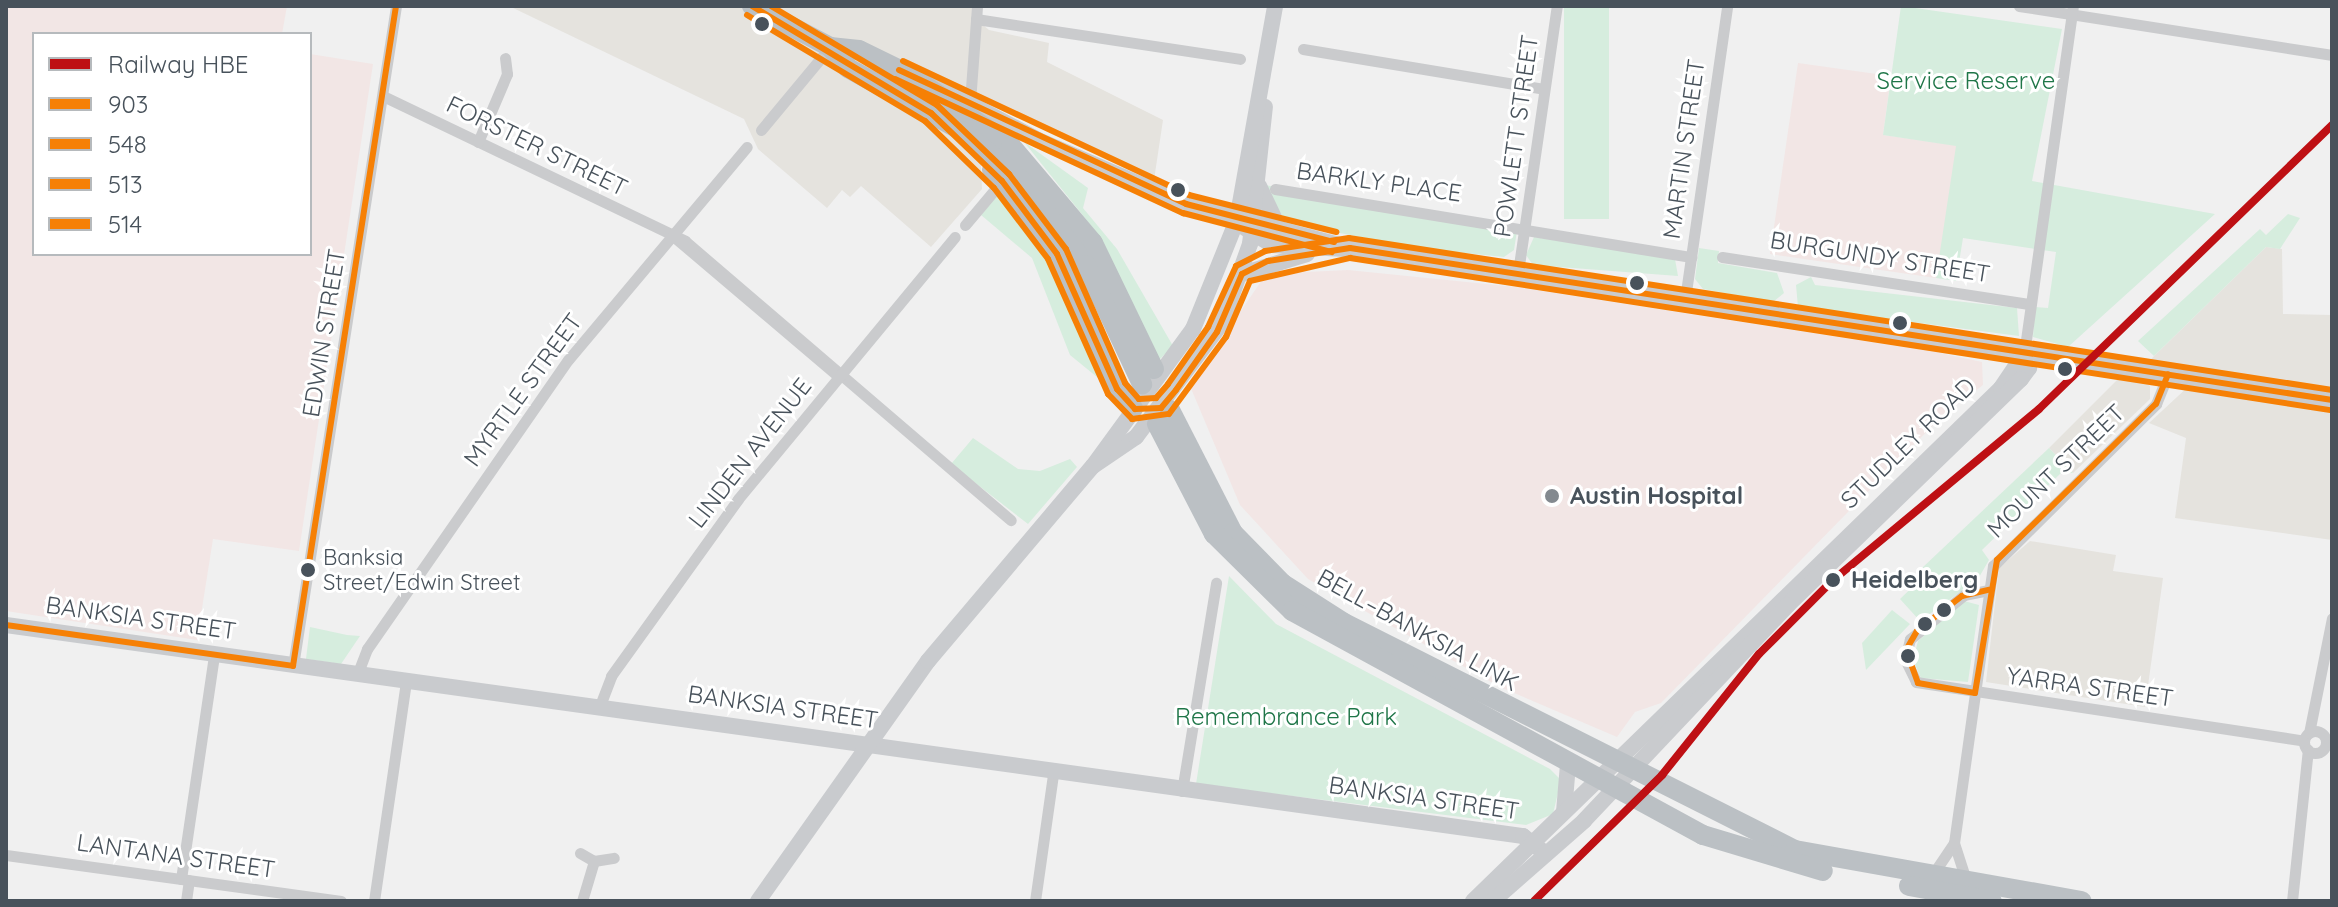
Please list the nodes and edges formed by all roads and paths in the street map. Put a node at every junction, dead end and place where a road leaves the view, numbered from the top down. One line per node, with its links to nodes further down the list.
1 (396, 6): 20 (street, EDWIN STREET)
2 (752, 6): 10 (highway)
3 (977, 6): 9 (street)
4 (1275, 6): 16 (main road)
5 (1557, 6): 19 (street, POWLETT STREET)
6 (1727, 6): 39 (street, MARTIN STREET)
7 (2019, 6): 8 (street)
8 (2072, 10): 12 (street); 44 (street)
9 (976, 19): 14 (street); 15 (street)
10 (830, 47): 17 (highway); 22 (highway); 23 (street)
11 (1303, 49): 19 (street)
12 (2332, 55)
13 (505, 58): 24 (street)
14 (1240, 59)
15 (967, 69): 18 (street); 21 (street)
16 (1265, 69): 27 (main road); 29 (main road)
17 (910, 75): 18 (main road); 46 (highway)
18 (944, 87): 21 (main road)
19 (1544, 89): 34 (street, POWLETT STREET)
20 (383, 96): 24 (street, FORSTER STREET); 61 (street, EDWIN STREET)
21 (970, 102): 30 (main road)
22 (931, 113): 26 (highway); 46 (highway)
23 (761, 130)
24 (478, 142): 35 (street, FORSTER STREET)
25 (747, 147): 35 (street, MYRTLE STREET)
26 (1002, 181): 31 (street); 50 (highway)
27 (1258, 182): 32 (main road); 33 (main road)
28 (1275, 189): 34 (street, BARKLY PLACE)
29 (1243, 195): 30 (main road); 32 (main road)
30 (1200, 209): 32 (main road)
31 (965, 225)
32 (1245, 225): 33 (main road); 38 (main road); 42 (main road); 46 (main road)
33 (1279, 228): 37 (main road)
34 (1524, 228): 39 (street); 41 (street, POWLETT STREET)
35 (673, 236): 48 (street, FORSTER STREET); 62 (street, MYRTLE STREET)
36 (955, 237): 48 (street, LINDEN AVENUE)
37 (1350, 248): 38 (main road); 41 (main road)
38 (1325, 251): 42 (main road)
39 (1691, 257): 43 (street, MARTIN STREET)
40 (1722, 257): 44 (street, BURGUNDY STREET)
41 (1518, 272): 43 (main road)
42 (1242, 274): 51 (main road)
43 (1685, 299): 45 (main road)
44 (2030, 304): 45 (street)
45 (2024, 354): 47 (main road); 66 (main road, STUDLEY ROAD); 66 (main road, STUDLEY ROAD)
46 (1154, 374): 50 (main road)
47 (2168, 374): 49 (main road); 57 (street, MOUNT STREET)
48 (839, 376): 55 (street, FORSTER STREET); 65 (street, LINDEN AVENUE)
49 (2332, 400)
50 (1135, 408): 51 (main road); 52 (main road)
51 (1162, 412): 53 (main road); 69 (highway, BELL–BANKSIA LINK); 70 (highway, BELL–BANKSIA LINK)
52 (1107, 439): 53 (main road); 54 (main road)
53 (1129, 445): 54 (main road)
54 (1093, 466): 68 (main road)
55 (1011, 520)
56 (1216, 583): 73 (street)
57 (1989, 590): 64 (street, MOUNT STREET); 64 (street, YARRA STREET)
58 (2332, 618): 67 (street)
59 (6, 625): 60 (main road, BANKSIA STREET)
60 (214, 655): 61 (main road, BANKSIA STREET); 81 (street)
61 (293, 666): 62 (main road, BANKSIA STREET)
62 (357, 675): 63 (main road, BANKSIA STREET)
63 (406, 682): 65 (main road, BANKSIA STREET); 86 (street)
64 (1975, 693): 67 (street, YARRA STREET); 75 (street, MOUNT STREET)
65 (599, 708): 68 (main road, BANKSIA STREET)
66 (1664, 725): 70 (main road, STUDLEY ROAD)
67 (2317, 743): 94 (street)
68 (871, 746): 71 (main road, BANKSIA STREET); 88 (main road)
69 (1568, 764): 72 (highway, BELL–BANKSIA LINK); 74 (main road)
70 (1625, 770): 72 (main road, STUDLEY ROAD); 82 (highway)
71 (1053, 774): 73 (main road, BANKSIA STREET); 89 (street)
72 (1612, 788): 74 (main road, STUDLEY ROAD); 76 (main road, STUDLEY ROAD); 82 (highway)
73 (1182, 791): 76 (main road, BANKSIA STREET)
74 (1564, 812): 76 (main road, STUDLEY ROAD)
75 (1954, 843): 82 (street, MOUNT STREET); 83 (street, MOUNT STREET)
76 (1540, 849): 90 (main road, STUDLEY ROAD); 91 (main road, STUDLEY ROAD)
77 (580, 853): 80 (street)
78 (6, 855): 81 (street, LANTANA STREET)
79 (614, 858): 80 (street)
80 (594, 861): 87 (street)
81 (185, 879): 84 (street); 85 (street, LANTANA STREET)
82 (1933, 889): 83 (highway)
83 (1963, 893): 92 (highway); 93 (highway)
84 (186, 901)
85 (341, 901)
86 (374, 901)
87 (582, 901)
88 (758, 901)
89 (1035, 901)
90 (1473, 901)
91 (1493, 901)
92 (1992, 901)
93 (2082, 901)
94 (2292, 901)

